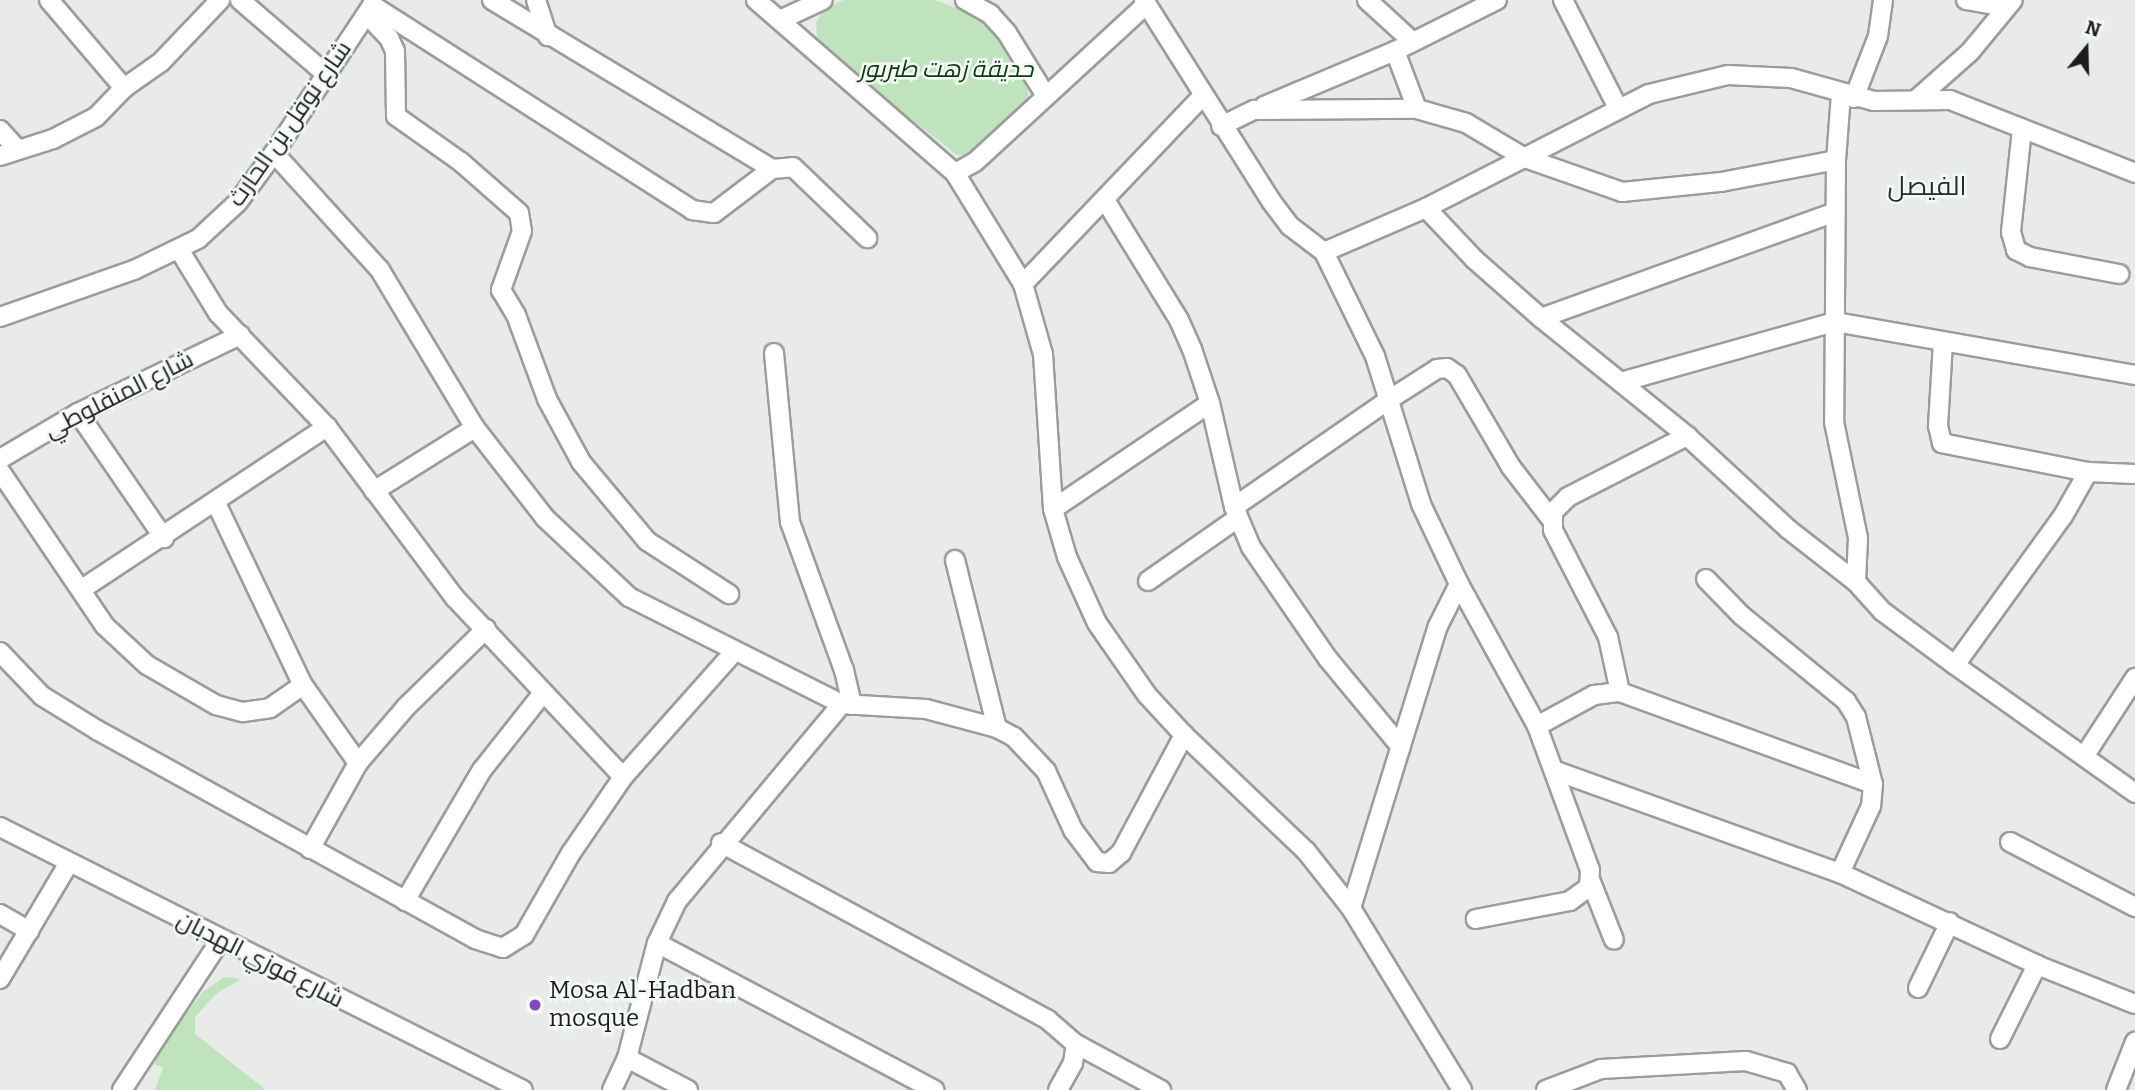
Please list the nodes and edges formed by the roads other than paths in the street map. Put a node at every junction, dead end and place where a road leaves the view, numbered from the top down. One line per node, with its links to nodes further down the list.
1 (49, 0): 22 (street)
2 (220, 0): 22 (street)
3 (240, 0): 21 (street)
4 (492, 0): 18 (street)
5 (536, 0): 18 (street)
6 (757, 0): 17 (street)
7 (823, 0): 17 (street)
8 (965, 0): 23 (street)
9 (1367, 0): 19 (street)
10 (1497, 0): 19 (street)
11 (1563, 0): 27 (street)
12 (1883, 0): 24 (street)
13 (1966, 0): 15 (street)
14 (1145, 2): 23 (street); 25 (street)
15 (2009, 3): 26 (street)
16 (372, 7): 21 (street, شارع نوفل بن الحارث); 38 (street); 79 (street)
17 (780, 20): 39 (street)
18 (548, 36): 38 (street)
19 (1413, 42): 20 (street)
20 (1395, 51): 28 (street); 29 (street)
21 (326, 74): 34 (street, شارع نوفل بن الحارث)
22 (124, 88): 33 (street)
23 (1046, 96): 39 (street)
24 (1847, 96): 26 (street); 27 (street); 37 (street)
25 (1202, 97): 30 (street); 41 (street)
26 (1918, 99): 31 (street)
27 (1618, 108): 36 (street)
28 (1418, 109): 29 (street); 36 (street)
29 (1254, 110): 30 (street)
30 (1221, 126): 46 (street)
31 (2021, 128): 40 (street); 47 (street)
32 (0, 130): 33 (street)
33 (18, 149): 35 (street)
34 (274, 153): 45 (street, شارع نوفل بن الحارث); 61 (street)
35 (0, 156)
36 (1525, 158): 37 (street); 42 (street)
37 (1836, 160): 43 (street)
38 (772, 169): 44 (street)
39 (955, 173): 48 (street)
40 (2135, 173)
41 (1105, 200): 48 (street); 58 (street)
42 (1426, 208): 46 (street); 50 (street)
43 (1836, 212): 50 (street); 51 (street)
44 (866, 238)
45 (180, 251): 49 (street, شارع نوفل بن الحارث); 52 (street)
46 (1324, 253): 57 (street)
47 (2119, 274)
48 (1023, 284): 69 (street)
49 (0, 317)
50 (1541, 318): 56 (street)
51 (1835, 322): 53 (street); 56 (street); 76 (street)
52 (240, 335): 59 (street, شارع المنفلوطي); 60 (street)
53 (1943, 342): 55 (street); 65 (street)
54 (774, 353): 88 (street)
55 (2135, 375)
56 (1620, 382): 62 (street)
57 (1387, 401): 70 (street); 71 (street); 77 (street)
58 (1210, 403): 69 (street); 70 (street)
59 (78, 413): 63 (street, شارع المنفلوطي); 72 (street)
60 (327, 427): 67 (street); 68 (street)
61 (475, 428): 67 (street); 82 (street)
62 (1687, 436): 71 (street); 76 (street)
63 (0, 459)
64 (0, 471): 78 (street)
65 (2088, 472): 66 (street); 83 (street)
66 (2135, 474)
67 (374, 491): 80 (street)
68 (216, 503): 72 (street); 85 (street)
69 (1053, 509): 91 (street)
70 (1236, 513): 75 (street); 92 (street)
71 (1551, 519): 86 (street)
72 (164, 538): 78 (street)
73 (956, 560): 90 (street)
74 (1706, 579): 97 (street)
75 (1148, 581)
76 (1856, 582): 83 (street)
77 (1459, 584): 89 (street); 92 (street)
78 (82, 589): 85 (street)
79 (729, 594)
80 (486, 629): 87 (street); 94 (street)
81 (0, 652): 102 (street)
82 (734, 652): 88 (street); 96 (street)
83 (1955, 665): 93 (street)
84 (2135, 678): 93 (street)
85 (303, 685): 94 (street)
86 (1620, 692): 89 (street); 97 (street)
87 (543, 693): 96 (street); 106 (street)
88 (847, 704): 90 (street); 101 (street)
89 (1537, 726): 95 (street)
90 (997, 727): 91 (street)
91 (1184, 735): 108 (street)
92 (1401, 747): 108 (street)
93 (2085, 755): 98 (street)
94 (358, 763): 102 (street)
95 (1556, 771): 104 (street); 105 (street)
96 (624, 777): 106 (street)
97 (1873, 784): 104 (street)
98 (2135, 793)
99 (0, 827): 103 (street, شارع فوزي الهدبان)
100 (2010, 842): 107 (street)
101 (721, 843): 115 (street); 122 (street)
102 (310, 849): 106 (street)
103 (69, 863): 112 (street); 114 (street, شارع فوزي الهدبان)
104 (1840, 873): 111 (street)
105 (1591, 882): 110 (street); 113 (street)
106 (405, 901)
107 (2135, 907)
108 (1351, 908): 131 (street)
109 (0, 915): 112 (street)
110 (1476, 919)
111 (1950, 922): 116 (street); 118 (street)
112 (29, 931): 117 (street)
113 (1614, 940)
114 (220, 941): 124 (street); 126 (street, شارع فوزي الهدبان)
115 (657, 943): 123 (street); 128 (street)
116 (2037, 965): 119 (street); 120 (street)
117 (0, 979)
118 (1918, 988)
119 (2135, 1004)
120 (2000, 1040)
121 (2135, 1042): 134 (street)
122 (1076, 1044): 129 (street); 130 (street)
123 (627, 1058): 125 (street); 127 (street)
124 (127, 1086)
125 (617, 1087)
126 (523, 1090)
127 (688, 1090)
128 (935, 1090)
129 (1058, 1090)
130 (1161, 1090)
131 (1462, 1090)
132 (1546, 1090): 133 (street)
133 (1797, 1090)
134 (2116, 1090)

